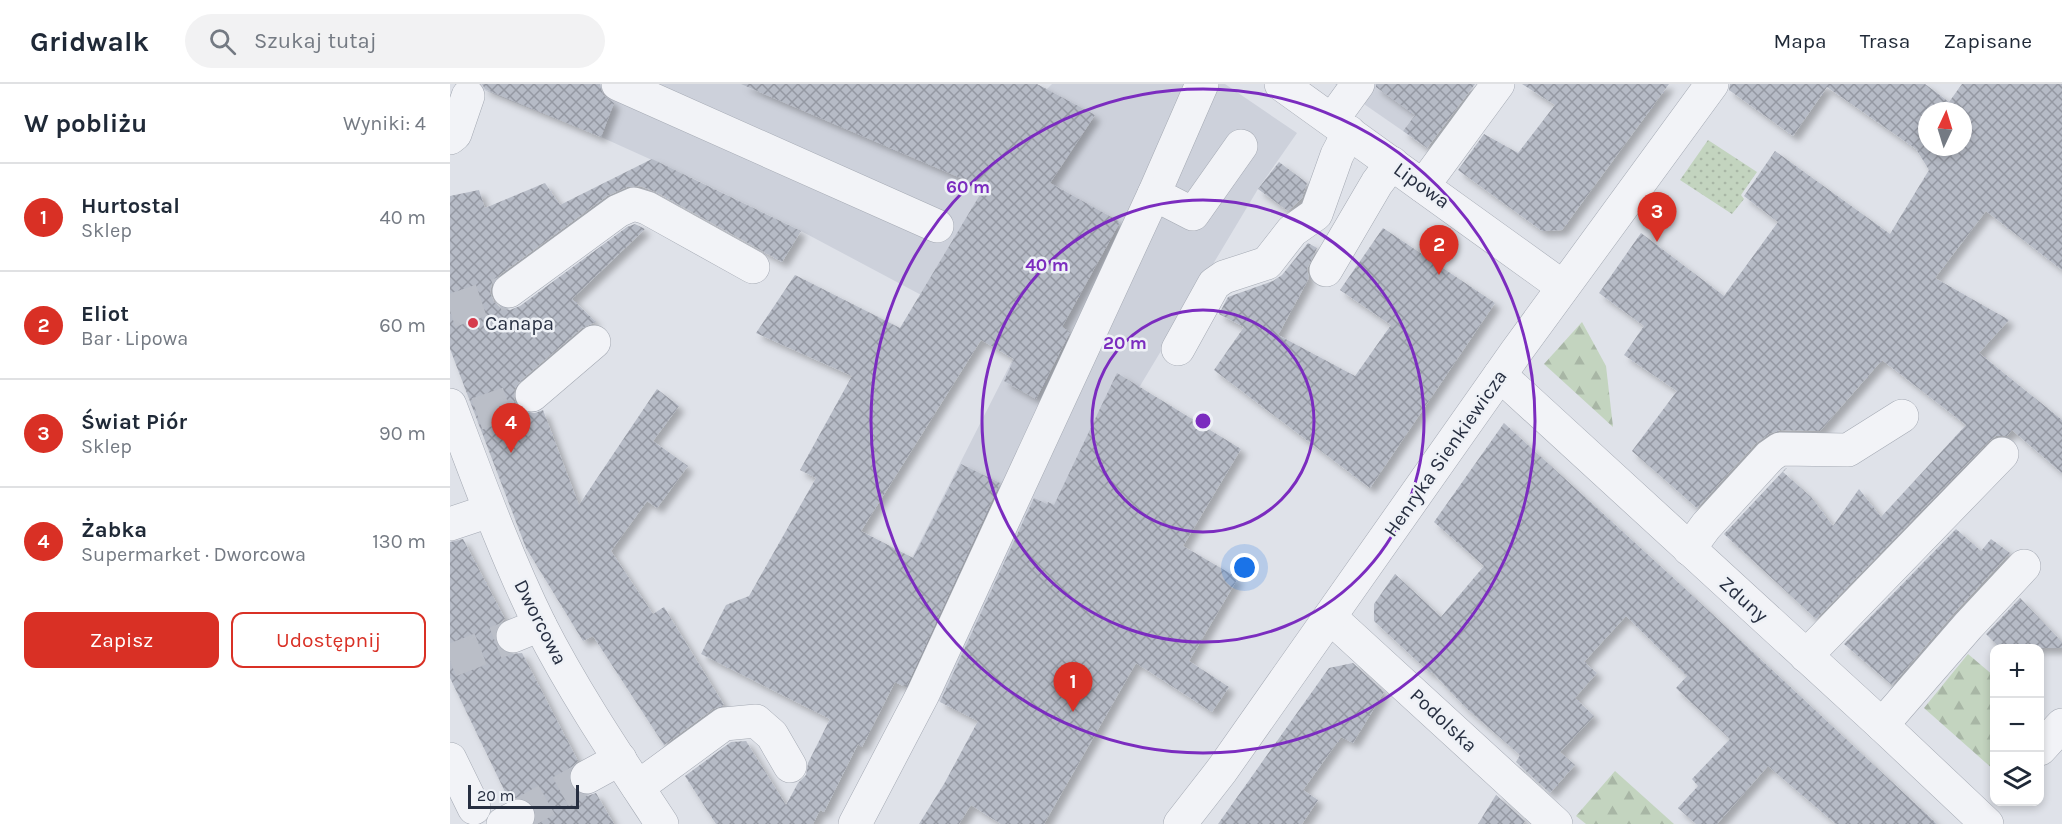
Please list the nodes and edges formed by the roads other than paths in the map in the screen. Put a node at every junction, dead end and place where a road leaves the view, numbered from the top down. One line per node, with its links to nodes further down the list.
1 (618, 84): 14 (street)
2 (1202, 84): 13 (street)
3 (1281, 84): 8 (street, Lipowa)
4 (1358, 84): 8 (street)
5 (1498, 84): 12 (street)
6 (1712, 84): 17 (street, Henryka Sienkiewicza)
7 (468, 96): 9 (street)
8 (1340, 126): 11 (street, Lipowa); 20 (street)
9 (450, 138)
10 (1241, 146): 13 (street)
11 (1392, 164): 12 (street, Lipowa); 16 (street)
12 (1423, 186): 17 (street, Lipowa)
13 (1154, 194): 43 (street)
14 (938, 226)
15 (753, 267): 18 (street)
16 (1326, 270)
17 (1563, 287): 21 (street, Henryka Sienkiewicza)
18 (509, 291)
19 (594, 342): 22 (street)
20 (1178, 349)
21 (1500, 375): 28 (street, Zduny); 30 (street, Henryka Sienkiewicza)
22 (532, 395)
23 (461, 413): 26 (street, Dworcowa)
24 (1902, 416): 28 (street)
25 (2002, 454): 31 (street)
26 (489, 511): 27 (street); 36 (street, Dworcowa)
27 (450, 524)
28 (1689, 549): 31 (street, Zduny)
29 (2024, 567): 32 (street)
30 (1330, 617): 44 (street, Henryka Sienkiewicza); 45 (street, Podolska)
31 (1806, 656): 32 (street, Zduny)
32 (1882, 725): 41 (street, Zduny)
33 (2062, 725): 34 (street)
34 (2044, 745)
35 (450, 759): 40 (street)
36 (620, 759): 38 (street); 39 (street, Dworcowa)
37 (790, 766): 39 (street)
38 (587, 777)
39 (638, 787): 42 (street, Dworcowa)
40 (474, 808)
41 (1986, 812)
42 (662, 824)
43 (855, 824)
44 (1180, 824)
45 (1556, 824)

